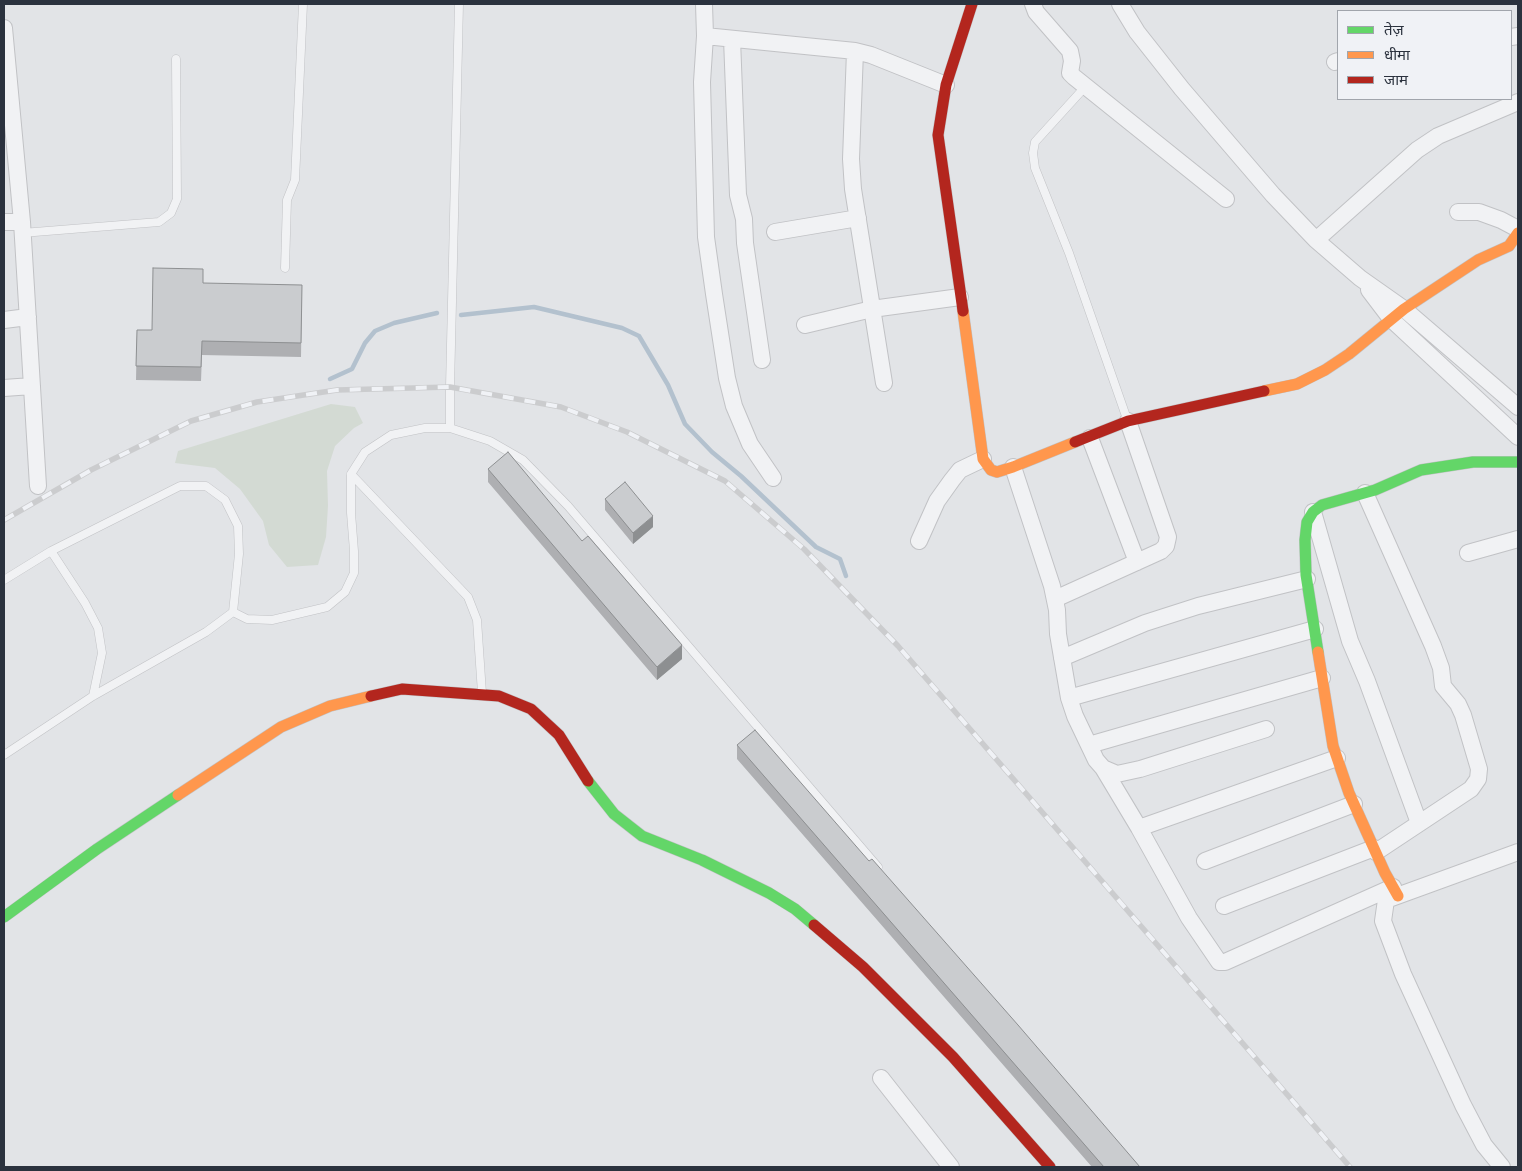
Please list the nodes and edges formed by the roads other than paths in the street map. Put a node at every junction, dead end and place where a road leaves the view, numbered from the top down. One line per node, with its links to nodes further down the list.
1 (304, 4): 25 (lane)
2 (459, 4): 40 (lane)
3 (704, 4): 8 (street)
4 (972, 4): 12 (street)
5 (1033, 4): 13 (street)
6 (1120, 4): 24 (street)
7 (4, 28): 15 (street)
8 (705, 36): 9 (street); 47 (street)
9 (732, 39): 10 (street); 34 (street)
10 (855, 51): 12 (street); 18 (street)
11 (176, 59): 20 (lane)
12 (946, 85): 27 (street)
13 (1085, 87): 16 (street); 39 (lane)
14 (1518, 102): 24 (street)
15 (8, 122): 20 (street)
16 (1226, 199)
17 (1458, 212): 21 (street)
18 (858, 218): 22 (street); 28 (street)
19 (4, 222): 20 (street)
20 (22, 227): 30 (street)
21 (1518, 228)
22 (775, 232)
23 (1518, 233): 29 (street)
24 (1316, 240): 26 (street)
25 (285, 268)
26 (1360, 278): 29 (street); 31 (street)
27 (960, 297): 28 (street); 43 (street)
28 (872, 309): 33 (street); 35 (street)
29 (1404, 309): 31 (street); 38 (street)
30 (28, 317): 32 (street); 36 (street)
31 (1392, 319): 39 (street); 41 (street)
32 (4, 320)
33 (805, 325)
34 (762, 360)
35 (884, 383)
36 (32, 386): 37 (street); 48 (street)
37 (4, 388)
38 (1518, 407)
39 (1128, 421): 42 (street); 55 (street)
40 (450, 428): 46 (lane); 77 (lane)
41 (1518, 437)
42 (1090, 438): 45 (street); 55 (street)
43 (983, 459): 45 (street); 52 (street)
44 (1518, 462): 49 (street)
45 (1013, 467): 58 (street)
46 (351, 474): 59 (lane); 63 (lane)
47 (773, 478)
48 (38, 486)
49 (1365, 493): 50 (street); 72 (street)
50 (1313, 512): 56 (street); 72 (street)
51 (1518, 539): 54 (street)
52 (919, 541)
53 (51, 552): 57 (lane); 59 (lane); 64 (lane)
54 (1468, 553)
55 (1137, 562): 58 (street)
56 (1307, 579): 60 (street); 61 (street)
57 (4, 580)
58 (1055, 599): 61 (street)
59 (233, 612): 64 (lane)
60 (1315, 629): 62 (street); 65 (street)
61 (1062, 658): 65 (street)
62 (1322, 678): 67 (street); 69 (street)
63 (482, 694): 80 (street); 83 (street)
64 (93, 696): 68 (lane)
65 (1069, 698): 67 (street)
66 (1266, 729): 70 (street)
67 (1089, 746): 70 (street)
68 (4, 755)
69 (1337, 758): 71 (street); 73 (street)
70 (1104, 768): 73 (street)
71 (1354, 804): 74 (street); 76 (street)
72 (1419, 823): 74 (street)
73 (1139, 828): 78 (street)
74 (1375, 850): 78 (street); 79 (street)
75 (1518, 852): 78 (street)
76 (1205, 861)
77 (884, 874)
78 (1396, 891): 84 (street)
79 (1224, 906)
80 (4, 917)
81 (881, 1078): 82 (street)
82 (951, 1167)
83 (1050, 1167)
84 (1502, 1167)

